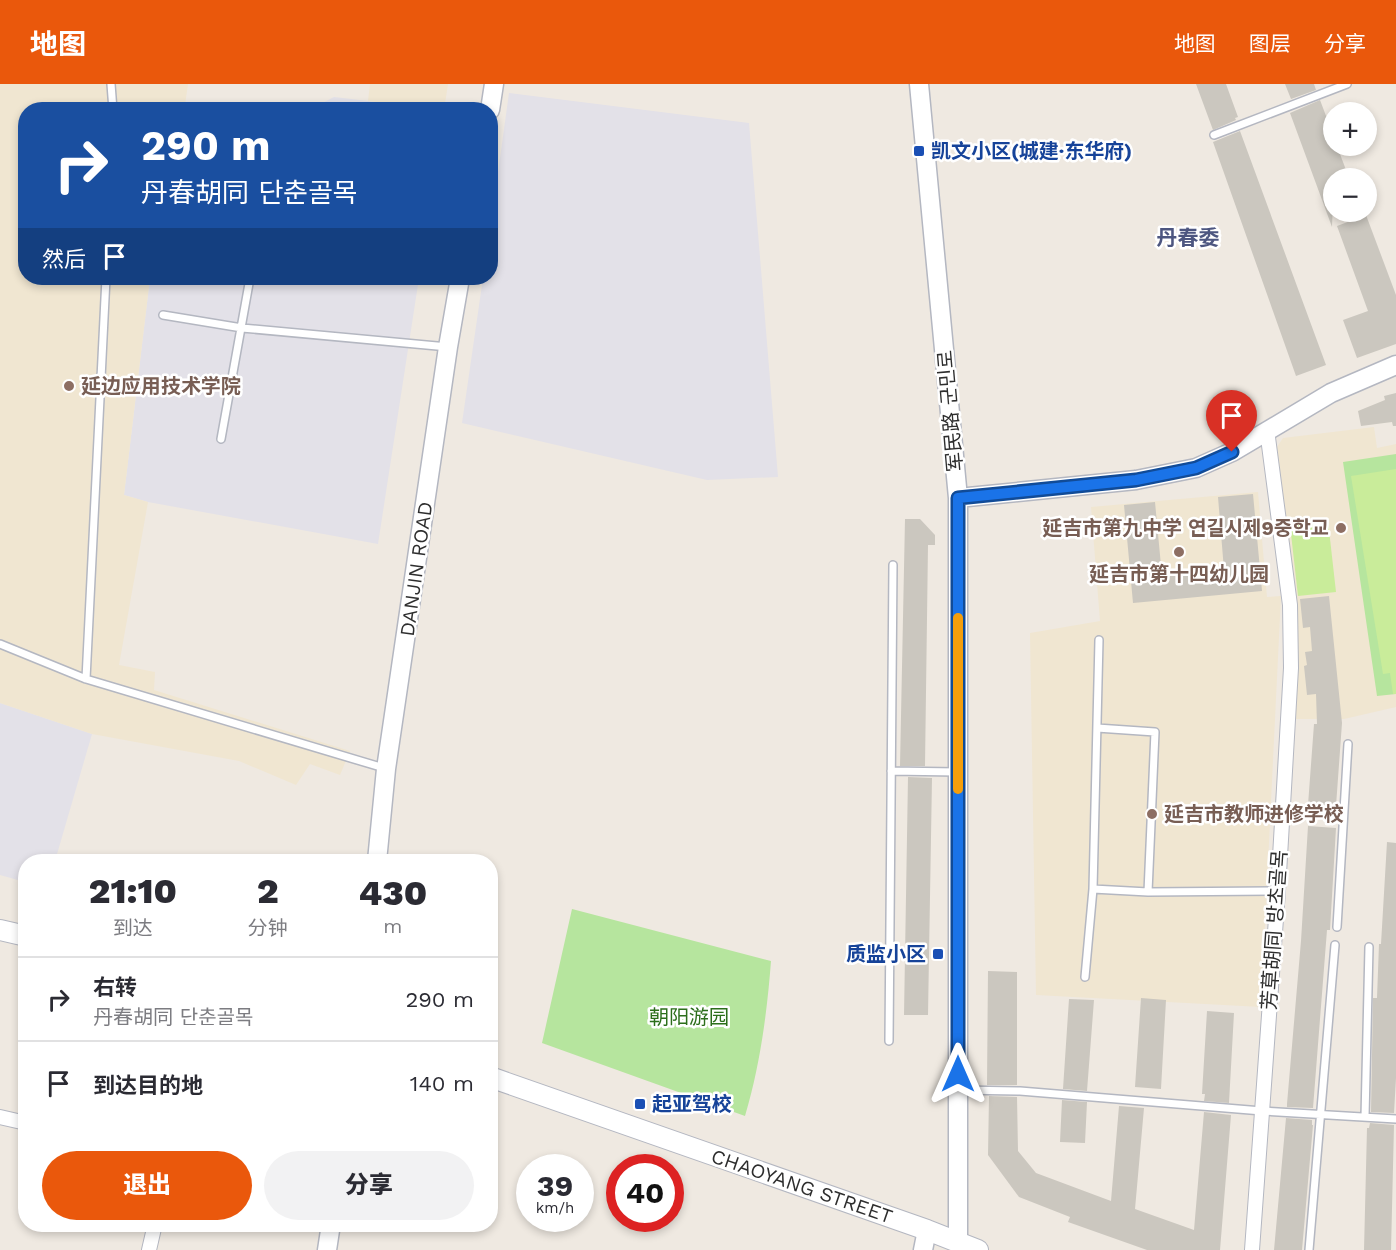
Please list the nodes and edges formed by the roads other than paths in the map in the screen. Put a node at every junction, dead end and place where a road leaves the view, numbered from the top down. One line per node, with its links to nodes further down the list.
1 (111, 84): 5 (lane)
2 (494, 84): 6 (street)
3 (920, 84): 17 (street, 军民路 군민로)
4 (1347, 84): 7 (lane)
5 (112, 102)
6 (491, 102)
7 (1214, 135)
8 (106, 285): 21 (lane)
9 (249, 285): 12 (lane)
10 (459, 285): 13 (street, DANJIN ROAD)
11 (163, 315): 12 (lane)
12 (242, 328): 13 (lane); 16 (lane)
13 (448, 347): 24 (street, DANJIN ROAD)
14 (1396, 365): 15 (street)
15 (1267, 430): 17 (street); 29 (street, 芳草胡同 방초골목)
16 (221, 439)
17 (958, 498): 26 (street, 军民路 군민로)
18 (893, 565): 25 (lane)
19 (1099, 640): 22 (lane)
20 (0, 644): 21 (lane)
21 (86, 679): 24 (lane)
22 (1097, 728): 28 (lane); 30 (lane)
23 (1348, 744): 31 (lane)
24 (386, 769): 27 (street, DANJIN ROAD)
25 (891, 771): 26 (lane); 37 (lane)
26 (958, 772): 39 (street, 军民路 군민로)
27 (378, 854)
28 (1093, 889): 30 (lane); 36 (lane)
29 (1278, 891): 30 (lane); 40 (street, 芳草胡同 방초골목)
30 (1148, 892)
31 (1337, 927)
32 (0, 930): 33 (main road)
33 (18, 934)
34 (1335, 945): 41 (lane)
35 (1369, 947): 43 (lane)
36 (1085, 976)
37 (889, 1041)
38 (498, 1080): 46 (main road, CHAOYANG STREET)
39 (958, 1089): 40 (lane); 49 (street, 军民路 군민로)
40 (1262, 1111): 41 (lane); 54 (street, 芳草胡同 방초골목)
41 (1320, 1114): 43 (lane); 55 (lane)
42 (0, 1117): 45 (street)
43 (1365, 1117): 44 (lane)
44 (1396, 1119)
45 (18, 1121)
46 (927, 1230): 49 (main road, CHAOYANG STREET); 52 (street)
47 (153, 1232): 50 (street)
48 (330, 1232): 51 (street)
49 (958, 1243): 53 (main road, CHAOYANG STREET)
50 (149, 1250)
51 (327, 1250)
52 (923, 1250)
53 (978, 1250)
54 (1252, 1250)
55 (1309, 1250)

